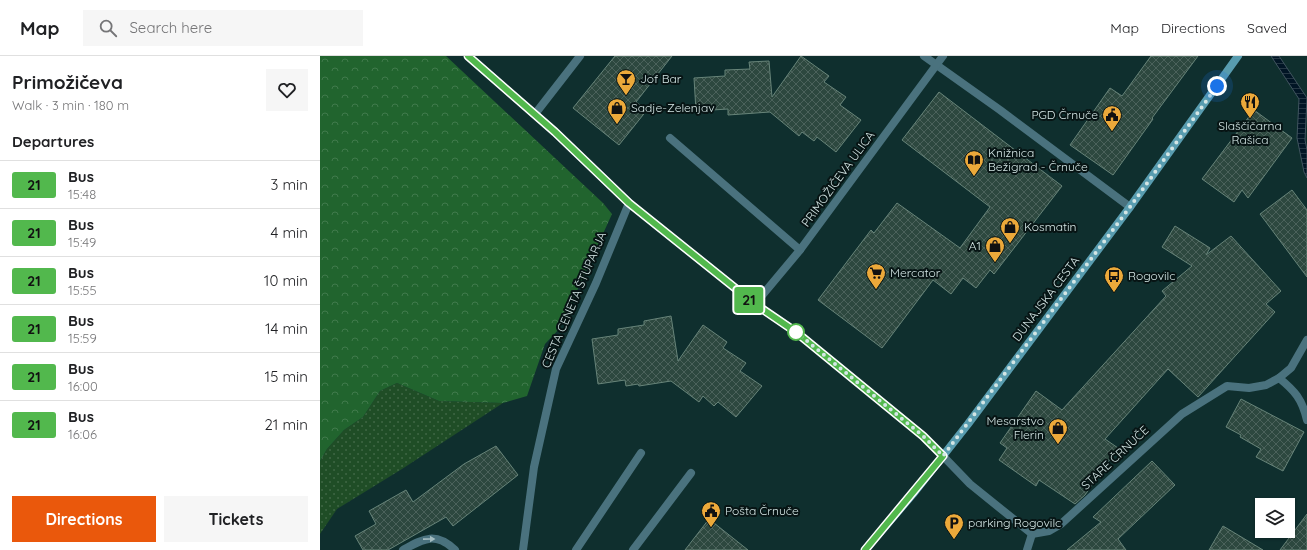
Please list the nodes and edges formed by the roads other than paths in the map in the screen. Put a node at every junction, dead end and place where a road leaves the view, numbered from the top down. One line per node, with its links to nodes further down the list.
1 (468, 56): 7 (street)
2 (580, 56): 7 (street)
3 (924, 56): 6 (street)
4 (943, 56): 6 (street, PRIMOŽIČEVA ULICA)
5 (1236, 59): 10 (main road, DUNAJSKA CESTA)
6 (936, 66): 10 (street); 11 (street, PRIMOŽIČEVA ULICA)
7 (535, 114): 9 (street)
8 (670, 138): 11 (street)
9 (629, 203): 12 (street); 22 (street, CESTA CENETA ŠTUPARJA)
10 (1130, 207): 17 (main road, DUNAJSKA CESTA)
11 (800, 250): 12 (street, PRIMOŽIČEVA ULICA)
12 (755, 304): 17 (street)
13 (1307, 340): 14 (street, STARE ČRNUČE)
14 (1279, 378): 15 (street); 19 (street, STARE ČRNUČE)
15 (1307, 420)
16 (640, 452): 23 (street)
17 (943, 456): 19 (street); 25 (main road, DUNAJSKA CESTA)
18 (691, 473): 24 (street)
19 (1032, 534): 26 (street)
20 (403, 550): 21 (street, one-way to 21)
21 (455, 550)
22 (523, 550)
23 (576, 550)
24 (633, 550)
25 (865, 550)
26 (1027, 550)

